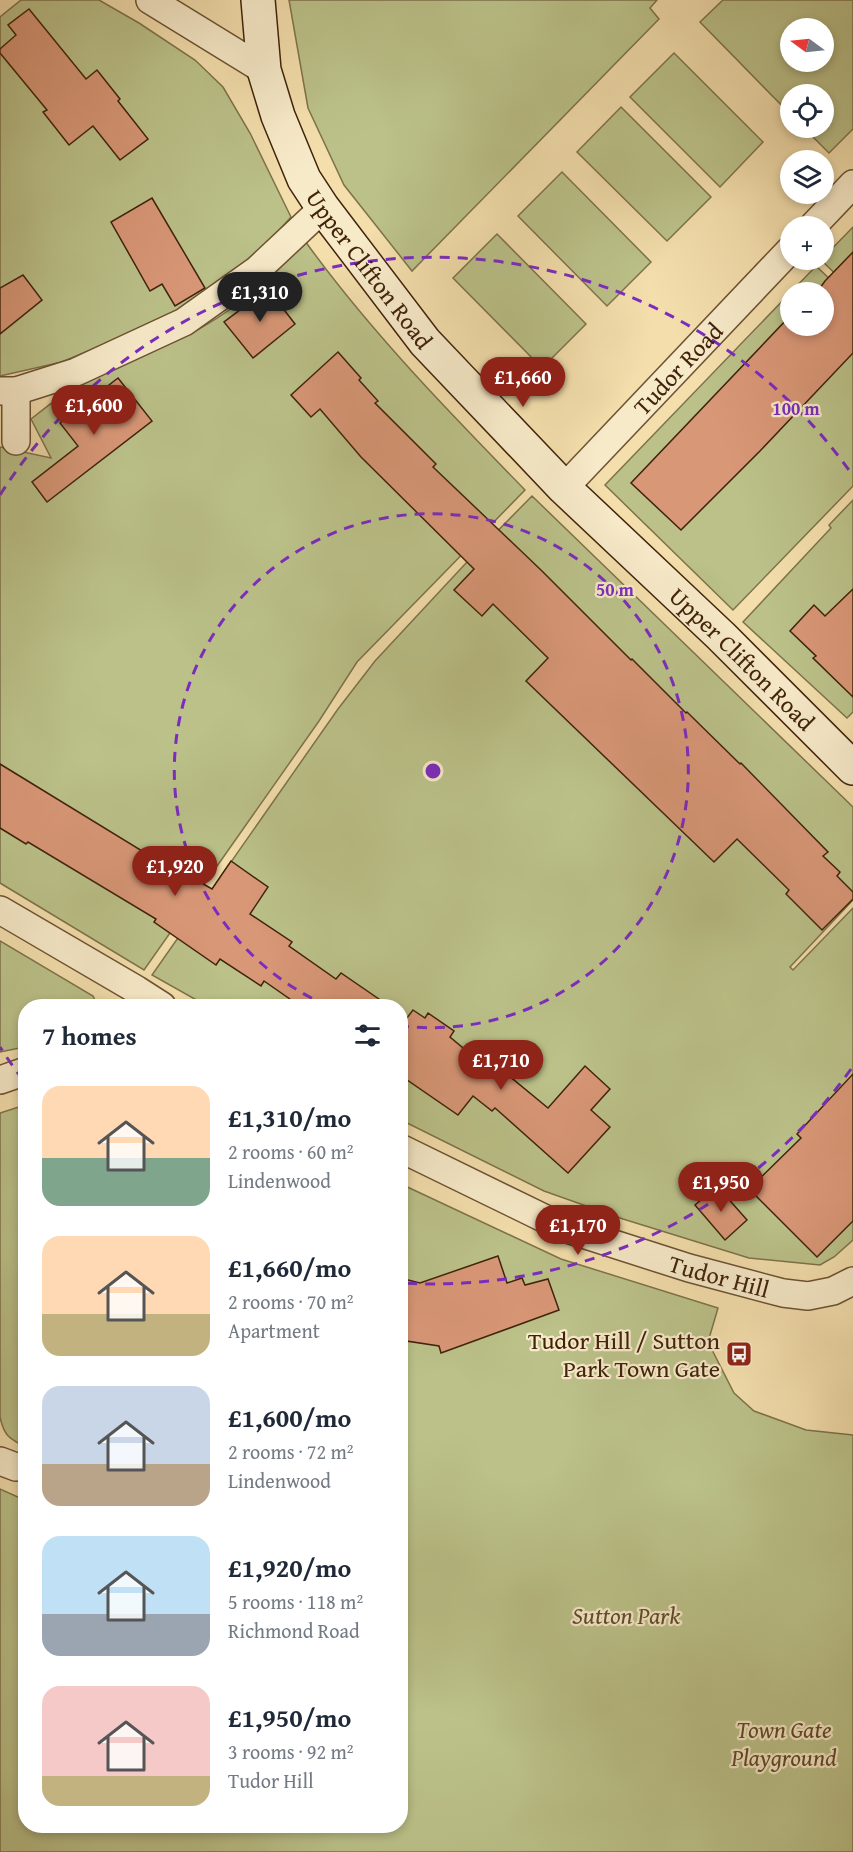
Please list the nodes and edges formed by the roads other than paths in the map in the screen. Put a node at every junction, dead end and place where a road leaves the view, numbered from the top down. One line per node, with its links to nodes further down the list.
1 (150, 0): 3 (street)
2 (258, 0): 3 (street, Upper Clifton Road)
3 (264, 70): 5 (street, Upper Clifton Road)
4 (853, 184): 6 (street)
5 (323, 208): 8 (street); 10 (street, Upper Clifton Road)
6 (823, 216)
7 (780, 261): 10 (street, Tudor Road)
8 (8, 391): 9 (street)
9 (16, 441)
10 (564, 488): 11 (street, Upper Clifton Road)
11 (852, 765)
12 (0, 910): 13 (street)
13 (151, 999)
14 (18, 1074): 15 (street)
15 (0, 1080)
16 (408, 1152): 17 (street, Tudor Hill)
17 (853, 1281)

